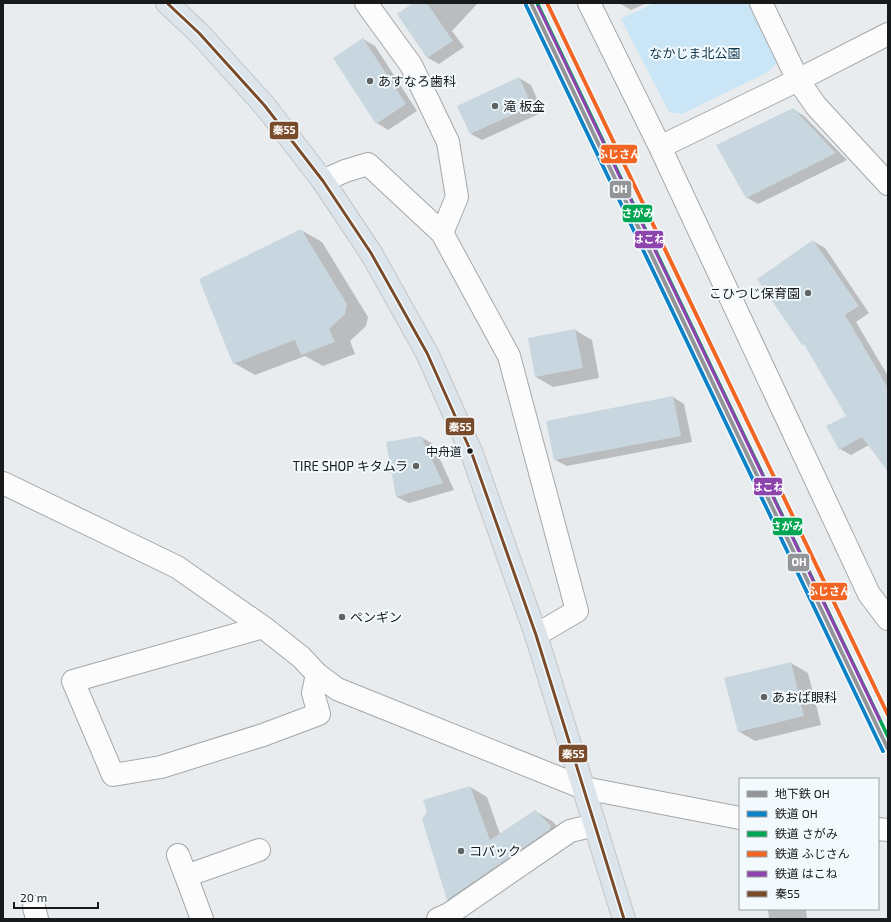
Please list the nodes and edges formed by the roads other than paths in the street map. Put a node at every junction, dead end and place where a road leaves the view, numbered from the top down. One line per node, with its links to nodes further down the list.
1 (167, 3): 8 (highway)
2 (366, 3): 10 (street)
3 (589, 3): 7 (street)
4 (762, 3): 6 (street)
5 (888, 34): 6 (street)
6 (798, 80): 7 (street); 9 (street)
7 (660, 147): 12 (street)
8 (323, 181): 10 (street); 14 (highway)
9 (888, 184)
10 (442, 234): 14 (street)
11 (3, 483): 13 (street)
12 (888, 618)
13 (263, 627): 15 (street); 15 (street)
14 (536, 635): 16 (highway)
15 (317, 674): 16 (street)
16 (584, 788): 17 (street); 18 (highway)
17 (739, 818)
18 (595, 825): 23 (street); 24 (highway)
19 (259, 850): 21 (street)
20 (178, 855): 21 (street)
21 (186, 876): 22 (street)
22 (202, 919)
23 (438, 919)
24 (624, 919)

